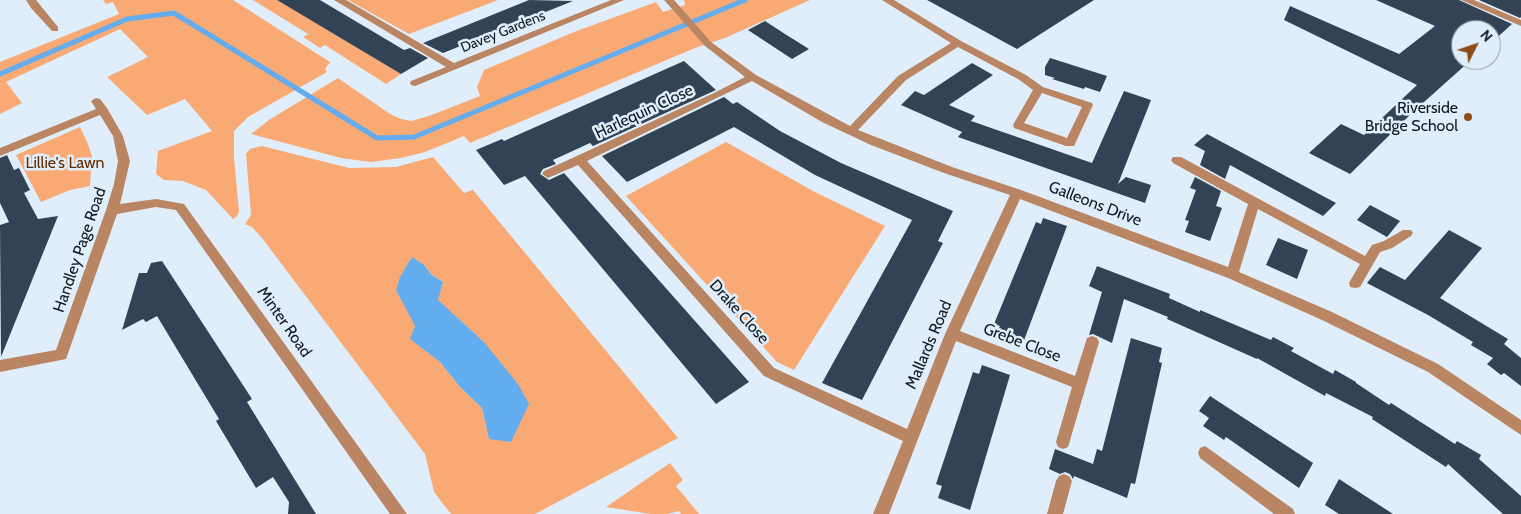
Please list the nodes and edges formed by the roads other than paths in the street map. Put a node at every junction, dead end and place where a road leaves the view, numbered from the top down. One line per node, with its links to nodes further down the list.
1 (339, 0): 10 (street)
2 (619, 0): 10 (street, Davey Gardens)
3 (887, 0): 9 (street)
4 (1466, 0): 7 (street)
5 (33, 3): 8 (street)
6 (672, 4): 11 (street, Galleons Drive)
7 (1521, 23)
8 (55, 29)
9 (958, 43): 13 (street); 14 (street)
10 (453, 67): 12 (street, Davey Gardens)
11 (752, 78): 14 (street, Galleons Drive); 16 (street, Harlequin Close)
12 (415, 83)
13 (1039, 89): 13 (street)
14 (851, 131): 19 (street, Galleons Drive)
15 (0, 152): 21 (street, Handley Page Road)
16 (579, 159): 18 (street, Harlequin Close); 31 (street, Drake Close)
17 (1178, 160): 20 (street)
18 (548, 174)
19 (1017, 193): 24 (street, Galleons Drive); 26 (street, Mallards Road)
20 (1254, 203): 23 (street); 24 (street)
21 (112, 210): 28 (street, Handley Page Road); 35 (street, Minter Road)
22 (1407, 233): 23 (street)
23 (1366, 262): 25 (street)
24 (1232, 274): 30 (street, Galleons Drive)
25 (1355, 283)
26 (952, 334): 29 (street, Grebe Close); 31 (street, Mallards Road)
27 (1092, 342): 29 (street)
28 (0, 366)
29 (1079, 384): 32 (street)
30 (1521, 428)
31 (910, 437): 36 (street, Mallards Road)
32 (1063, 442)
33 (1205, 453): 38 (street)
34 (1064, 481): 37 (street)
35 (399, 514)
36 (881, 514)
37 (1055, 514)
38 (1287, 514)

